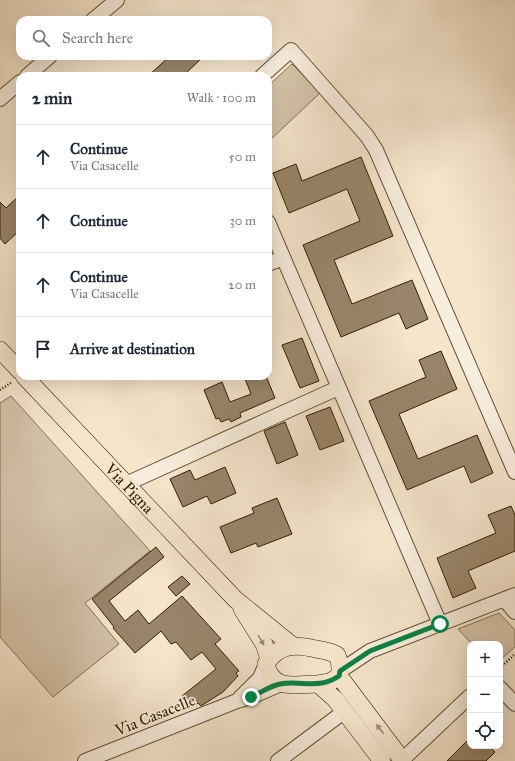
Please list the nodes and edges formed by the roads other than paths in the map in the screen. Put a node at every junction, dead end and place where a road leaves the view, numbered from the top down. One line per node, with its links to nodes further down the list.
1 (117, 0): 2 (street)
2 (98, 16)
3 (45, 60): 4 (street)
4 (32, 72)
5 (266, 72): 15 (street)
6 (16, 85): 7 (street)
7 (0, 98)
8 (272, 232): 9 (street)
9 (283, 258): 10 (street); 14 (street)
10 (272, 262)
11 (0, 350): 12 (main road)
12 (16, 368)
13 (28, 380): 16 (main road, Via Pigna)
14 (338, 388): 16 (street); 20 (street)
15 (515, 472)
16 (126, 484): 18 (main road, Via Pigna)
17 (509, 597): 19 (street); 20 (street)
18 (235, 599): 21 (main road, Via Pigna); 22 (main road, Via Pigna, one-way to 22)
19 (515, 612)
20 (440, 624): 23 (street)
21 (294, 646): 22 (main road); 23 (main road)
22 (267, 661): 24 (main road, Via Pigna); 28 (street, Via Casacelle)
23 (339, 668): 25 (main road); 34 (main road, one-way to 23)
24 (281, 684): 25 (main road); 28 (street, Via Casacelle)
25 (318, 684): 30 (main road)
26 (503, 691): 29 (street)
27 (467, 699): 34 (street)
28 (237, 701): 31 (street, Via Casacelle)
29 (515, 704)
30 (345, 711): 32 (street); 33 (main road)
31 (85, 761)
32 (278, 761)
33 (382, 761)
34 (402, 761)

